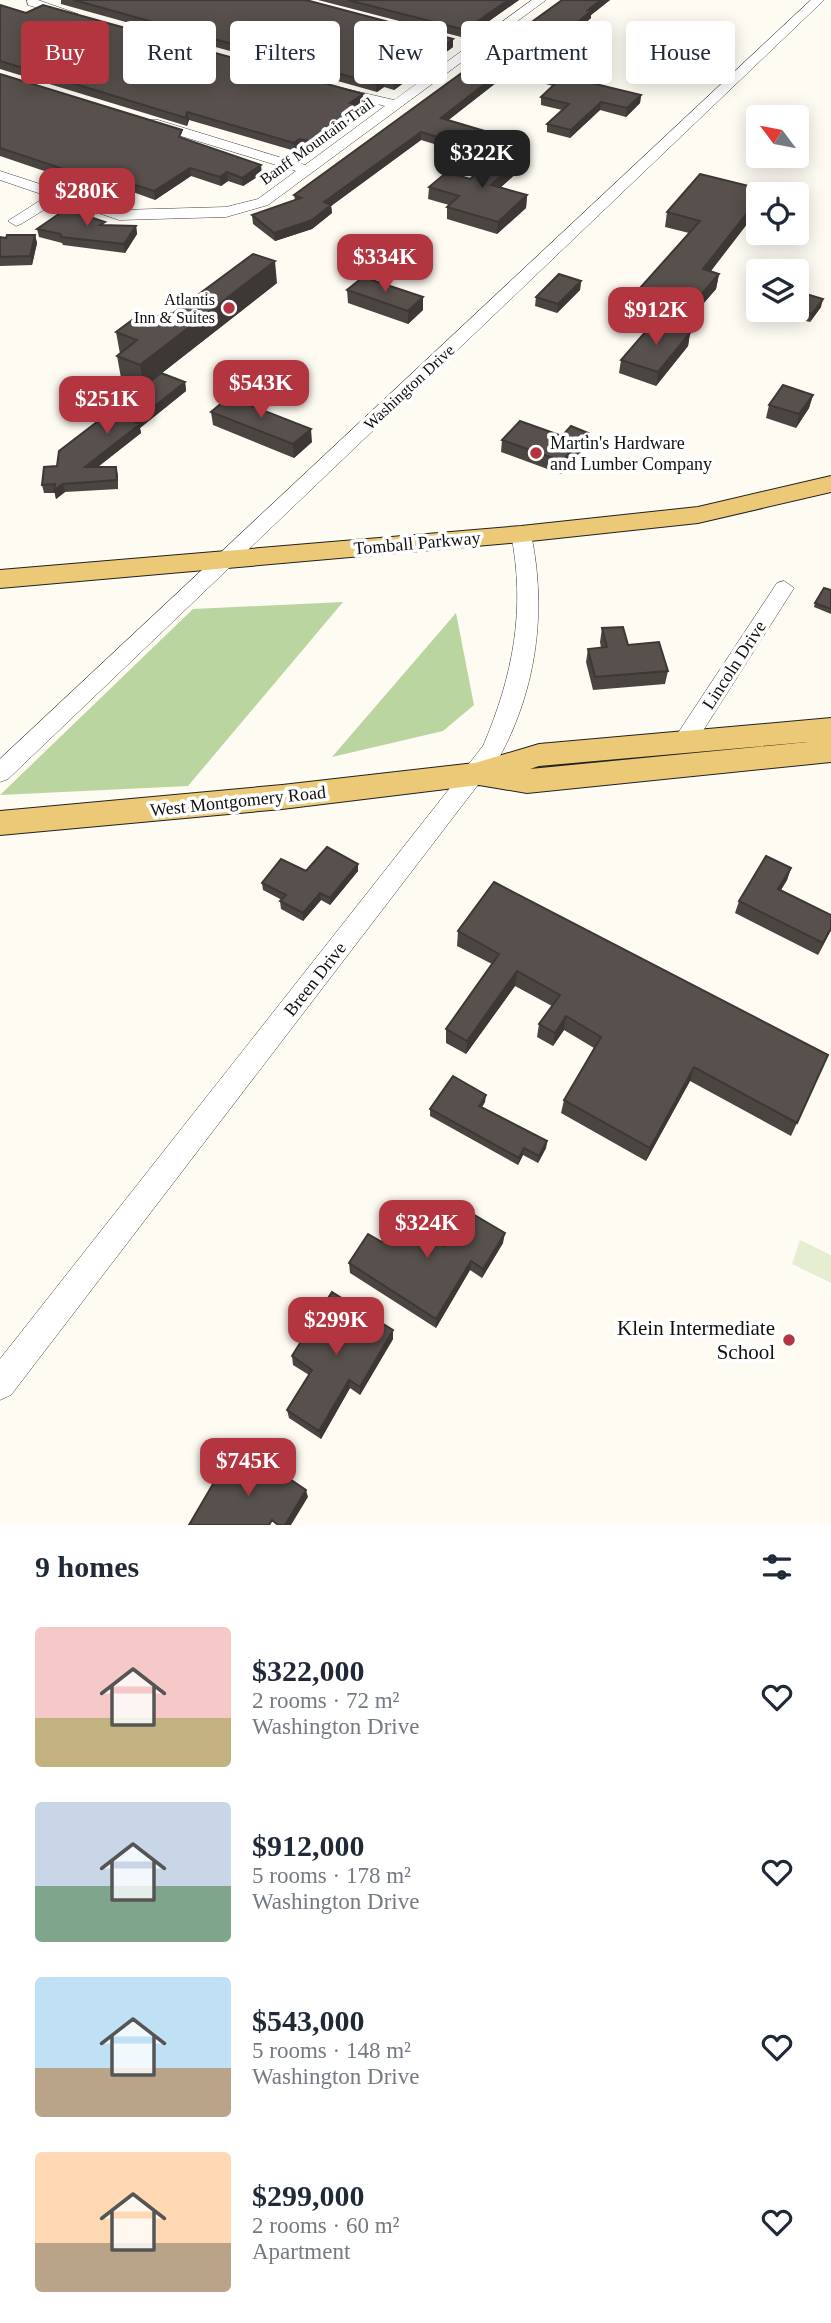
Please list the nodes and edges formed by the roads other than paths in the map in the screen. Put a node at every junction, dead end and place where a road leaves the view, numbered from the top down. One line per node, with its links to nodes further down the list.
1 (540, 0): 6 (street, Banff Mountain Trail)
2 (818, 0): 14 (street, Washington Drive)
3 (32, 2): 4 (street)
4 (86, 18)
5 (322, 84): 6 (street)
6 (395, 105): 8 (street, Banff Mountain Trail)
7 (133, 117): 8 (street)
8 (307, 170): 10 (street, Banff Mountain Trail)
9 (0, 175): 10 (street)
10 (58, 195): 11 (street)
11 (16, 221)
12 (831, 484): 13 (main road, Tomball Parkway)
13 (521, 534): 14 (main road, Tomball Parkway); 21 (street, Breen Drive)
14 (226, 560): 15 (main road, Tomball Parkway); 20 (street, Washington Drive)
15 (0, 579)
16 (785, 588): 18 (street, Lincoln Drive)
17 (831, 729): 18 (main road, West Montgomery Road)
18 (684, 743): 21 (main road, West Montgomery Road)
19 (831, 751): 21 (main road, West Montgomery Road)
20 (0, 773)
21 (475, 775): 22 (main road, West Montgomery Road); 23 (street, Breen Drive)
22 (0, 823)
23 (0, 1384)

